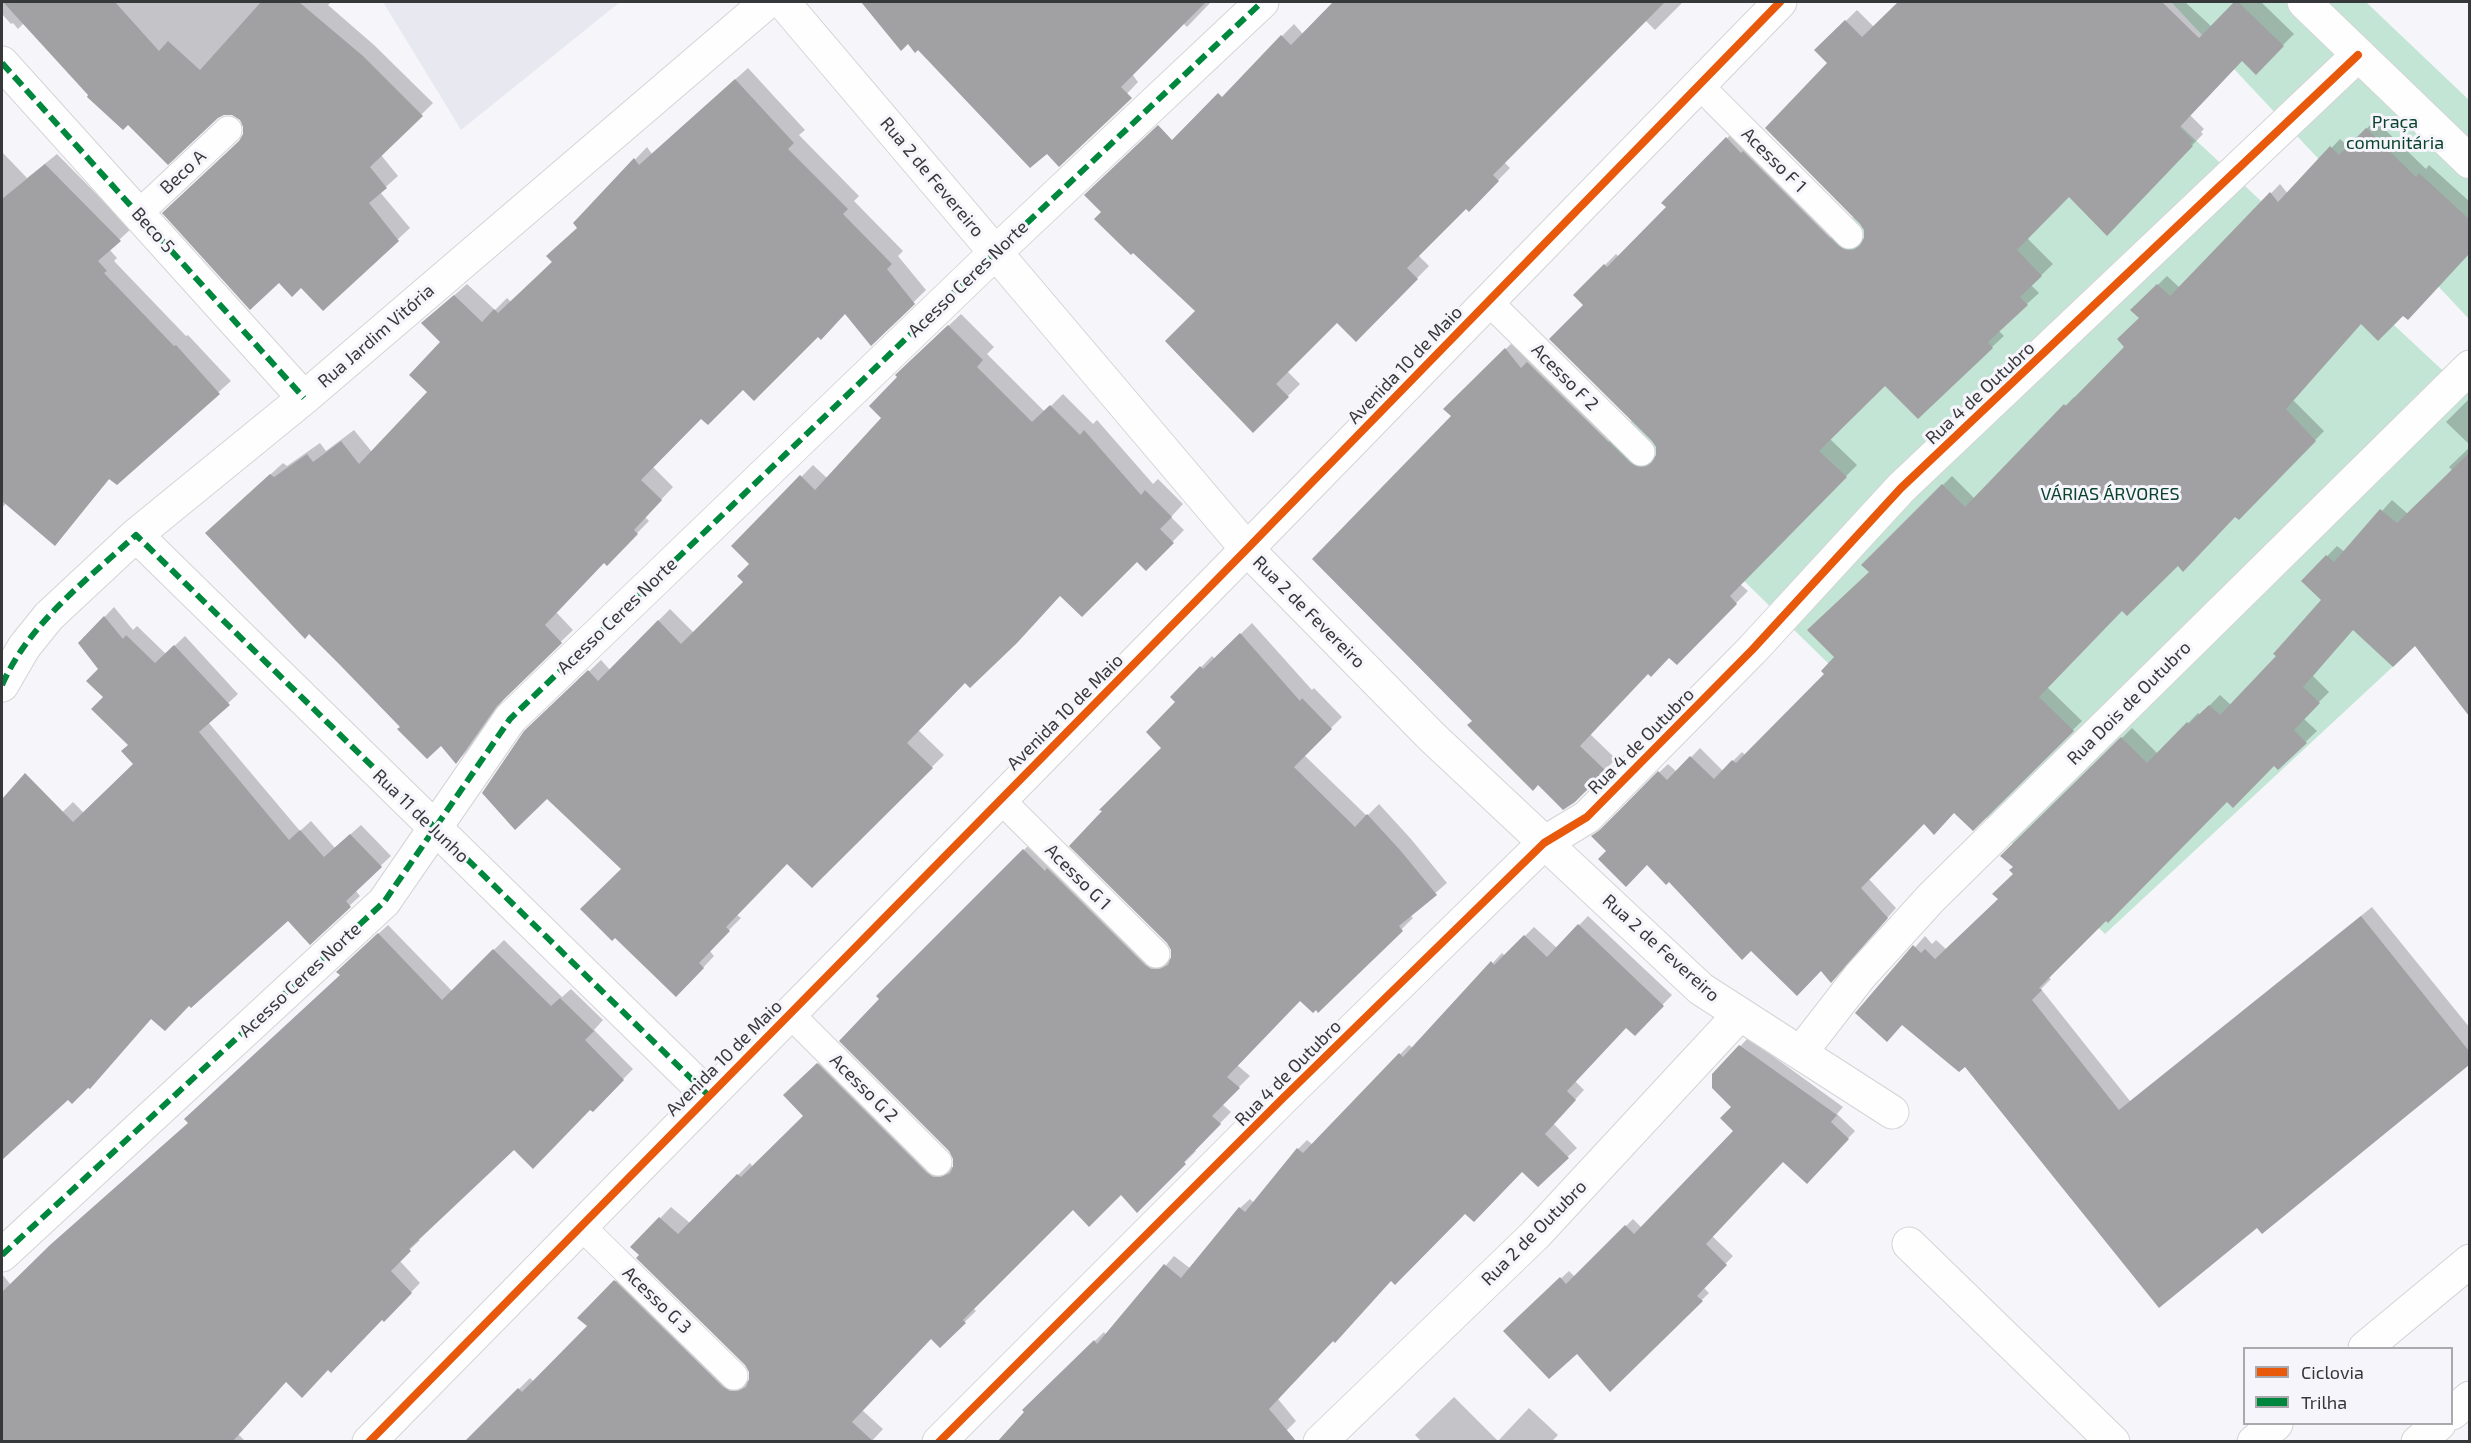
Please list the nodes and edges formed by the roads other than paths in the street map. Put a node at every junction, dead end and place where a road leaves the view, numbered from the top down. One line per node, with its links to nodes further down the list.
1 (767, 2): 16 (street, Rua Jardim Vitória)
2 (783, 2): 13 (street, Rua 2 de Fevereiro)
3 (1262, 2): 13 (street, Acesso Ceres Norte)
4 (1780, 2): 8 (street, Avenida 10 de Maio)
5 (2304, 2): 6 (street)
6 (2358, 55): 10 (street); 23 (street, Rua 4 de Outubro)
7 (2, 63): 11 (street, Beco 5)
8 (1699, 85): 12 (lane, Acesso F 1); 14 (street, Avenida 10 de Maio)
9 (228, 130): 11 (lane, Beco A)
10 (2469, 162)
11 (138, 214): 16 (street, Beco 5)
12 (1849, 235)
13 (996, 252): 19 (street, Rua 2 de Fevereiro); 22 (street, Acesso Ceres Norte)
14 (1488, 301): 17 (lane, Acesso F 2); 19 (street, Avenida 10 de Maio)
15 (2469, 367): 27 (street, Rua Dois de Outubro)
16 (304, 398): 18 (street, Rua Jardim Vitória)
17 (1641, 452)
18 (136, 535): 20 (street, Rua Jardim Vitória); 22 (street, Rua 11 de Junho)
19 (1247, 549): 21 (street, Avenida 10 de Maio); 23 (street, Rua 2 de Fevereiro)
20 (2, 685)
21 (1000, 799): 24 (lane, Acesso G 1); 25 (street, Avenida 10 de Maio)
22 (435, 830): 28 (street, Rua 11 de Junho); 33 (street, Acesso Ceres Norte)
23 (1544, 843): 26 (street, Rua 2 de Fevereiro); 42 (street, Rua 4 de Outubro)
24 (1156, 954)
25 (789, 1013): 28 (street, Avenida 10 de Maio); 30 (lane, Acesso G 2)
26 (1740, 1014): 27 (street, Rua 2 de Fevereiro); 43 (street, Rua 2 de Outubro)
27 (1801, 1052): 29 (street, Rua 2 de Fevereiro)
28 (708, 1095): 31 (street, Avenida 10 de Maio)
29 (1892, 1112)
30 (939, 1162)
31 (580, 1225): 36 (lane, Acesso G 3); 41 (street, Avenida 10 de Maio)
32 (1909, 1244): 44 (street)
33 (2, 1255)
34 (2469, 1260): 35 (street)
35 (2366, 1347)
36 (734, 1376)
37 (2469, 1398): 38 (street)
38 (2453, 1411)
39 (2275, 1425): 45 (street)
40 (2438, 1425): 46 (street)
41 (369, 1442)
42 (939, 1442)
43 (1320, 1442)
44 (2113, 1442)
45 (2254, 1442)
46 (2418, 1442)

